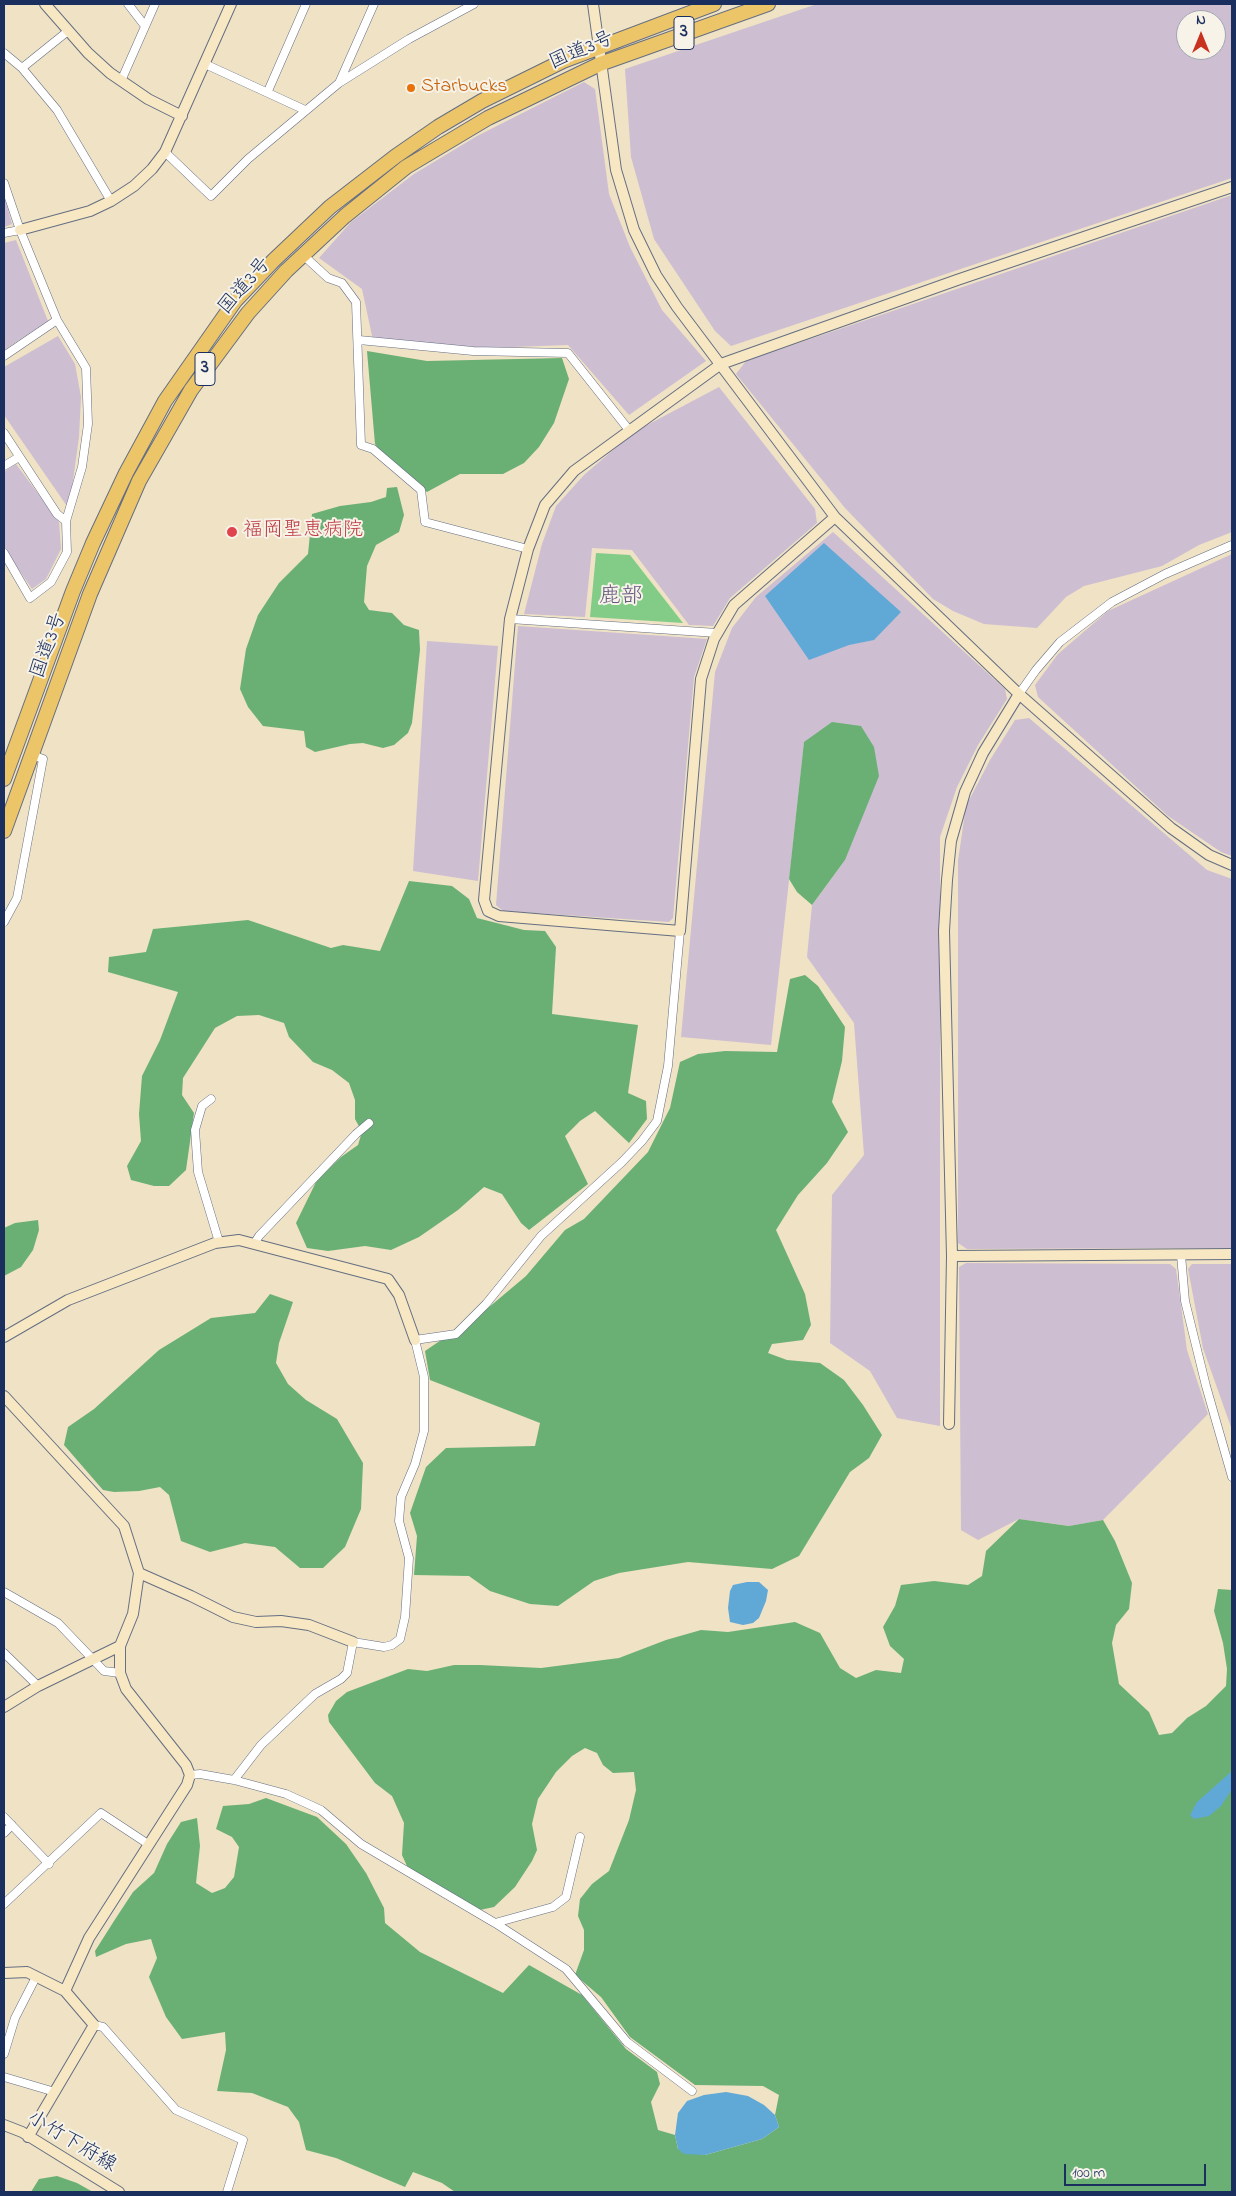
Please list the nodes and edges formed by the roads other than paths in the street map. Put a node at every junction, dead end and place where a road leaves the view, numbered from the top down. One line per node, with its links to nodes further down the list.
1 (46, 4): 12 (street)
2 (128, 4): 11 (street)
3 (155, 4): 11 (street)
4 (231, 4): 15 (street)
5 (306, 4): 20 (street)
6 (374, 4): 19 (street)
7 (593, 4): 13 (street)
8 (714, 4): 13 (highway, 国道3号 / 3)
9 (768, 4): 16 (highway, 国道3号 / 3)
10 (469, 5): 19 (street)
11 (145, 26): 18 (street)
12 (68, 31): 17 (street); 18 (street)
13 (598, 48): 16 (street); 47 (highway, 国道3号 / 3)
14 (4, 53): 17 (street)
15 (205, 64): 20 (street); 22 (street)
16 (600, 64): 29 (highway, 国道3号 / 3); 33 (street)
17 (22, 68): 26 (street)
18 (120, 81): 22 (street)
19 (339, 83): 21 (street)
20 (268, 92): 21 (street)
21 (305, 110): 23 (street)
22 (182, 116): 23 (street)
23 (165, 152): 26 (street)
24 (4, 183): 27 (street)
25 (1232, 186): 33 (street)
26 (111, 201): 27 (street)
27 (20, 230): 28 (street); 30 (street)
28 (4, 234)
29 (303, 255): 31 (street); 46 (highway, 国道3号 / 3)
30 (57, 320): 32 (street); 39 (street)
31 (359, 340): 34 (street); 41 (street)
32 (4, 356)
33 (721, 364): 34 (street); 38 (street)
34 (629, 430): 41 (street)
35 (4, 433): 36 (street)
36 (19, 457): 37 (street); 39 (street)
37 (4, 466)
38 (835, 517): 44 (street); 45 (street)
39 (66, 521): 42 (street)
40 (1232, 545): 45 (street)
41 (528, 549): 43 (street)
42 (4, 554)
43 (510, 619): 44 (street); 52 (street)
44 (717, 633): 52 (street)
45 (1019, 694): 49 (street); 59 (street)
46 (32, 755): 48 (highway, 国道3号 / 3); 50 (street)
47 (4, 779)
48 (4, 831)
49 (1232, 865)
50 (6, 911): 51 (street)
51 (4, 922)
52 (680, 931): 61 (street)
53 (211, 1099): 55 (street)
54 (370, 1123): 56 (street)
55 (218, 1242): 56 (street); 60 (street)
56 (254, 1244): 61 (street)
57 (1232, 1254): 58 (street)
58 (1181, 1255): 59 (street); 64 (street)
59 (952, 1256): 63 (street)
60 (4, 1338)
61 (415, 1340): 67 (street)
62 (4, 1396): 65 (street)
63 (948, 1424)
64 (1232, 1477)
65 (138, 1573): 67 (street); 68 (street)
66 (4, 1592): 70 (street)
67 (353, 1642): 75 (street)
68 (120, 1646): 70 (street); 71 (street)
69 (4, 1653): 72 (street)
70 (94, 1661): 71 (street); 72 (street)
71 (120, 1673): 74 (street)
72 (38, 1686): 73 (street)
73 (4, 1707)
74 (190, 1775): 75 (street); 80 (street)
75 (234, 1780): 83 (street)
76 (4, 1817): 77 (street)
77 (12, 1825): 78 (street); 81 (street)
78 (4, 1833)
79 (580, 1837): 83 (street)
80 (148, 1844): 81 (street); 86 (street)
81 (49, 1864): 82 (street)
82 (4, 1904)
83 (495, 1923): 90 (street)
84 (4, 1973): 85 (street)
85 (36, 1977): 86 (street); 88 (street)
86 (65, 1991): 87 (street)
87 (94, 2025): 91 (street); 95 (street)
88 (4, 2054)
89 (4, 2077): 91 (street)
90 (692, 2091)
91 (55, 2092): 93 (street)
92 (4, 2125): 93 (street, 小竹下府線)
93 (28, 2136): 94 (street, 小竹下府線)
94 (119, 2192)
95 (228, 2192)

